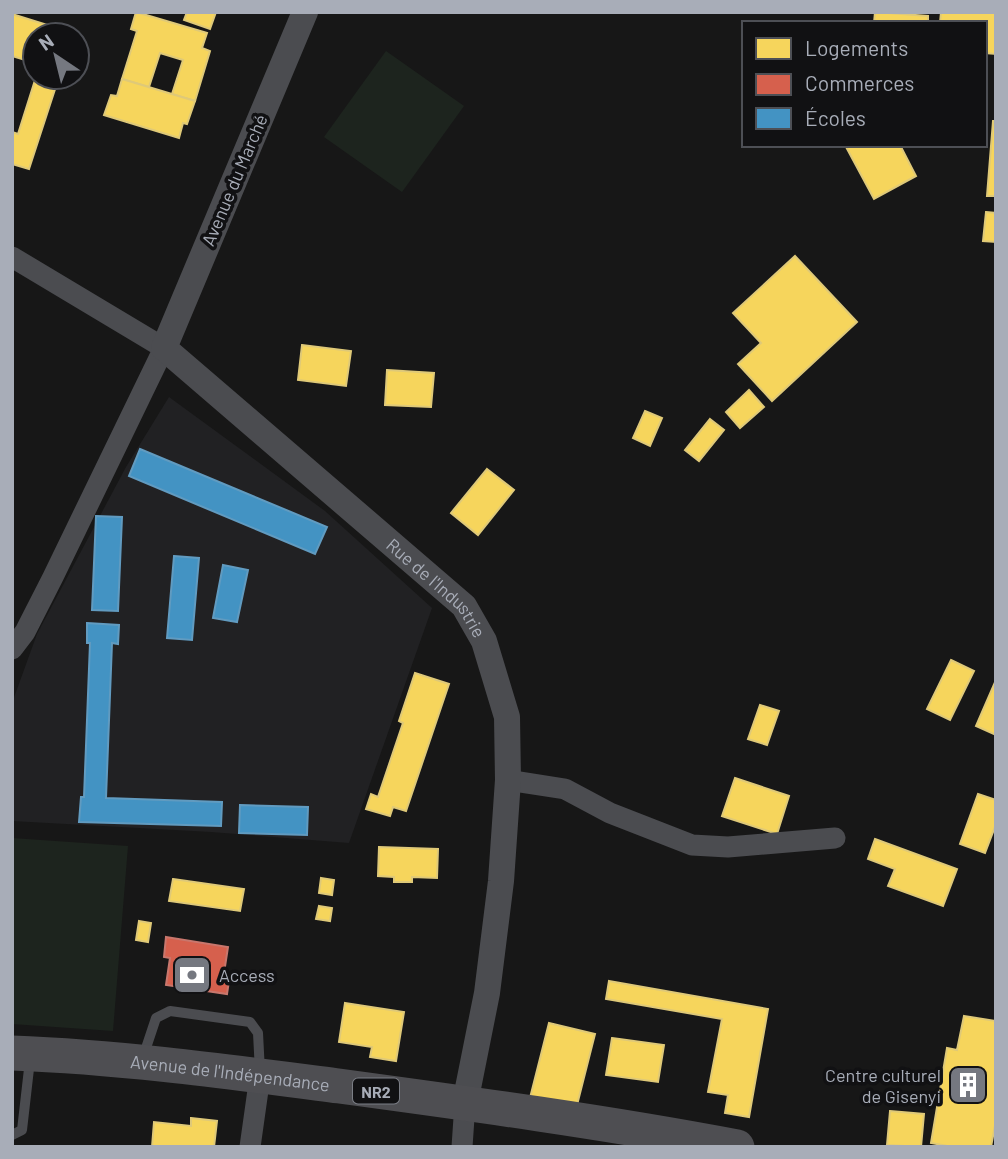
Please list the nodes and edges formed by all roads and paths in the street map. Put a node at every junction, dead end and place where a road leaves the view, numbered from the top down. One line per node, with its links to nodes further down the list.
1 (305, 12): 3 (street, Avenue du Marché)
2 (12, 257): 3 (street, Rue de l'Industrie)
3 (164, 348): 4 (street); 6 (street, Rue de l'Industrie)
4 (19, 625): 5 (street)
5 (12, 649)
6 (508, 780): 7 (street); 11 (street, Rue de l'Industrie)
7 (835, 838)
8 (21, 1053): 9 (highway, Avenue de l'Indépendance / NR2); 12 (lane)
9 (141, 1063): 10 (highway, Avenue de l'Indépendance / NR2); 10 (lane)
10 (260, 1076): 11 (highway, Avenue de l'Indépendance / NR2); 13 (street)
11 (465, 1103): 14 (street); 15 (highway, Avenue de l'Indépendance / NR2)
12 (12, 1135)
13 (250, 1147)
14 (462, 1147)
15 (737, 1147)

